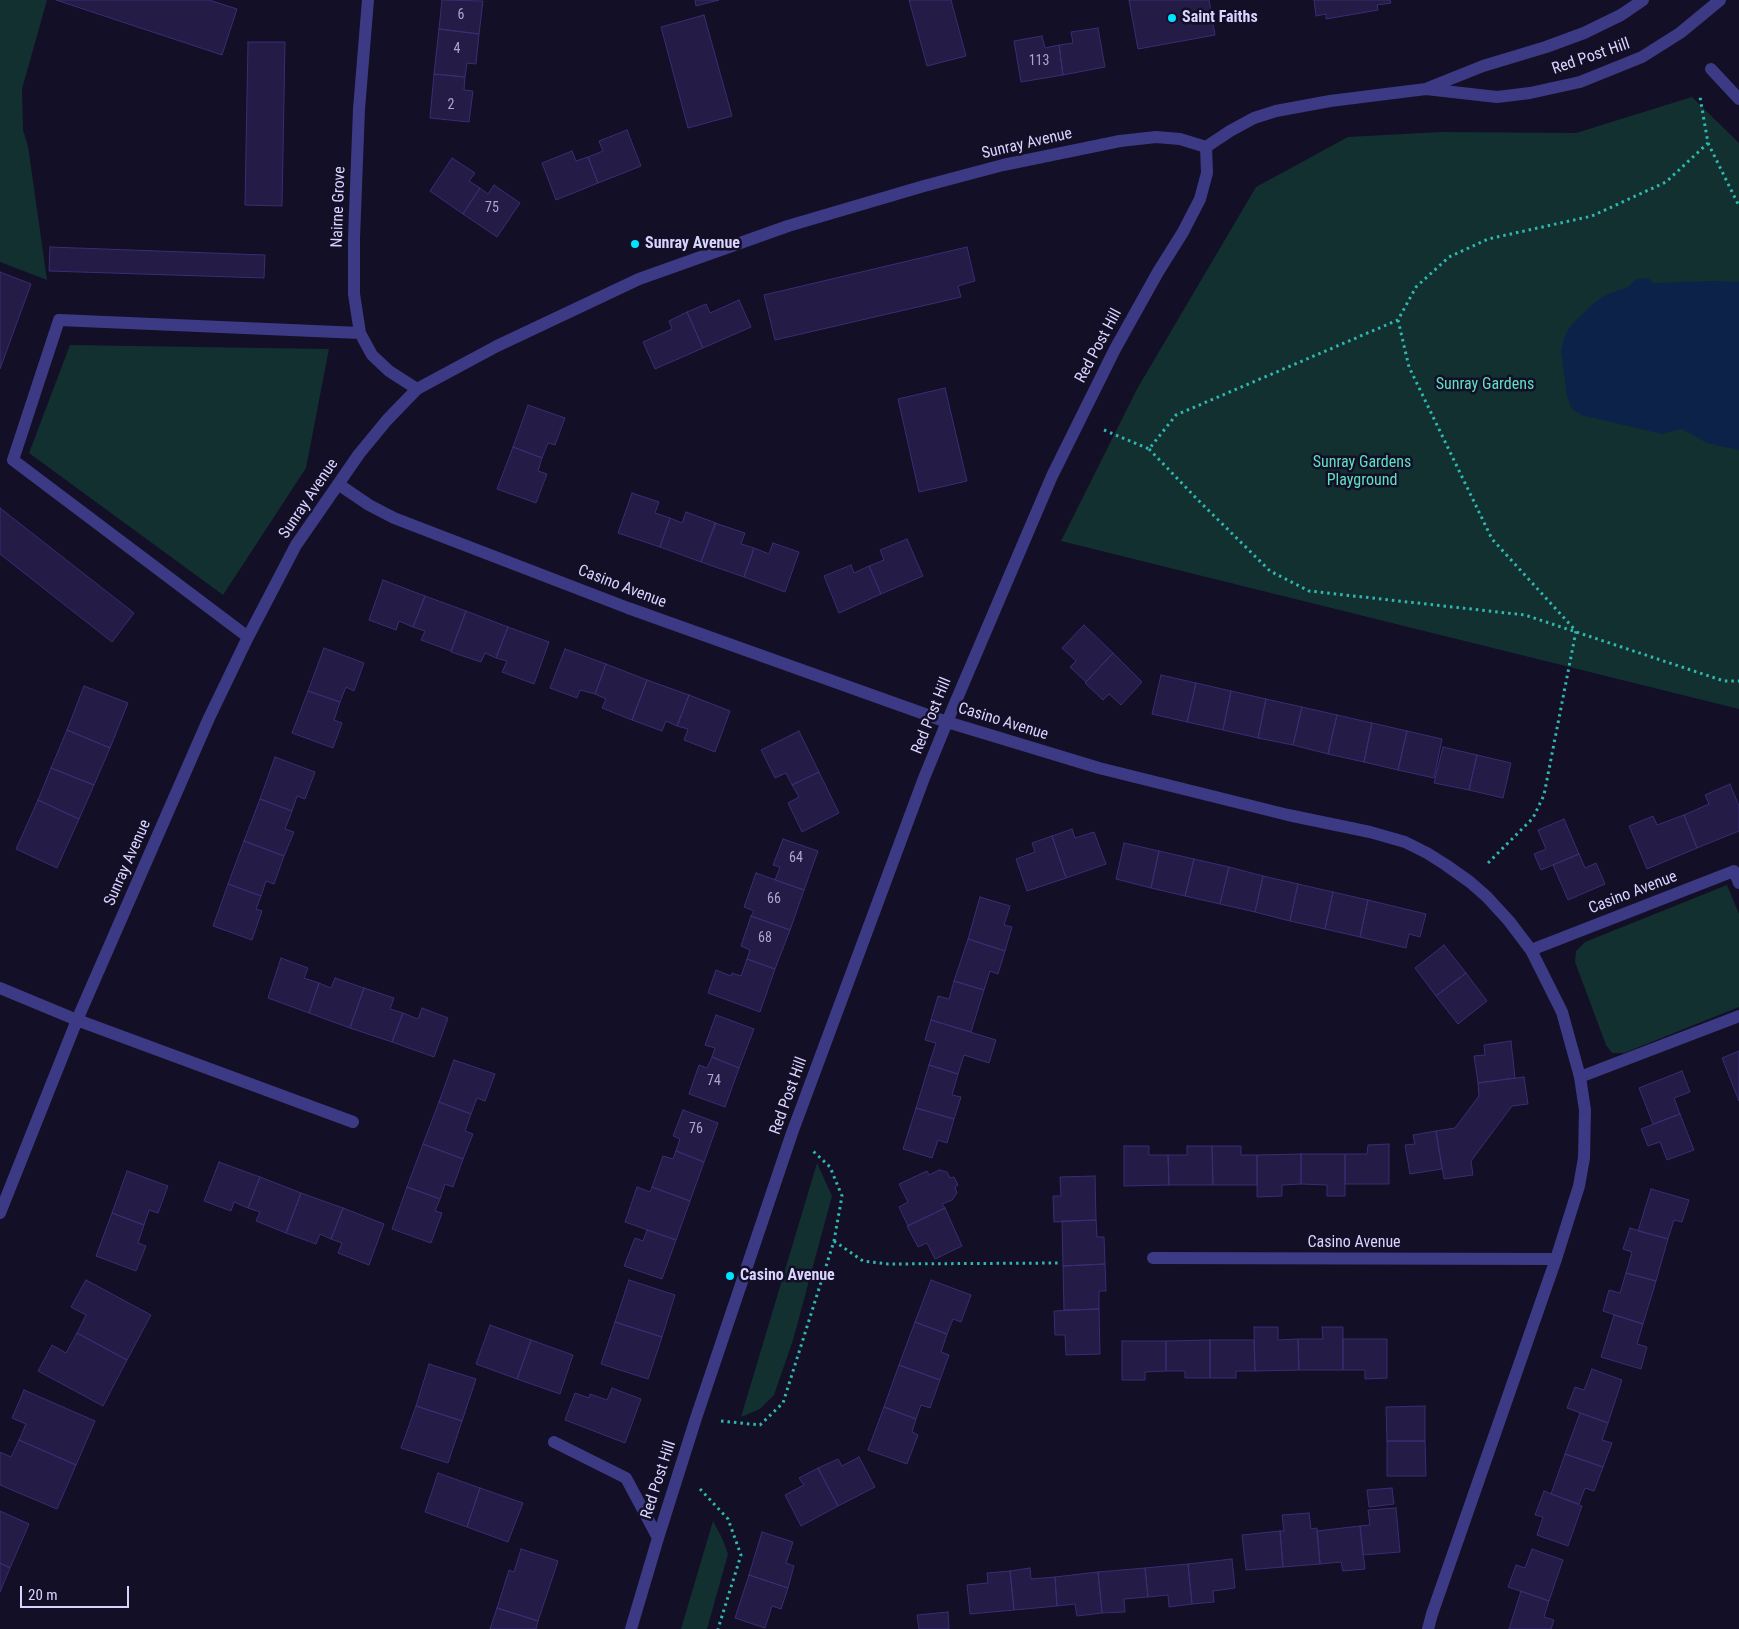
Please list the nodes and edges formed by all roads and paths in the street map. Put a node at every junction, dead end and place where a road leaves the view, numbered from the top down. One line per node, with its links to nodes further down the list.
1 (368, 0): 12 (street, Nairne Grove)
2 (1643, 0): 5 (street, Red Post Hill)
3 (1720, 0): 5 (street, Red Post Hill)
4 (1711, 68): 7 (street)
5 (1426, 89): 9 (street, Red Post Hill)
6 (1699, 90): 8 (path)
7 (1739, 99)
8 (1708, 143): 10 (path); 11 (path)
9 (1206, 147): 13 (street, Sunray Avenue); 14 (street, Red Post Hill)
10 (1739, 206)
11 (1398, 320): 15 (path); 17 (path)
12 (360, 333): 13 (street, Nairne Grove); 18 (street)
13 (417, 389): 16 (street, Sunray Avenue)
14 (1079, 420): 15 (path); 20 (street, Red Post Hill)
15 (1149, 449): 17 (path)
16 (338, 484): 18 (street, Sunray Avenue); 20 (street, Casino Avenue)
17 (1576, 631): 19 (path); 21 (path)
18 (248, 638): 26 (street, Sunray Avenue)
19 (1739, 681)
20 (946, 722): 21 (street, Casino Avenue); 29 (street, Red Post Hill)
21 (1470, 882): 23 (street, Casino Avenue)
22 (1739, 883): 23 (street, Casino Avenue)
23 (1531, 950): 27 (street, Casino Avenue)
24 (0, 988): 26 (street)
25 (1739, 1016): 27 (street)
26 (77, 1020): 28 (street); 30 (street, Sunray Avenue)
27 (1580, 1077): 33 (street, Casino Avenue)
28 (353, 1122)
29 (792, 1133): 31 (path); 35 (street, Red Post Hill)
30 (0, 1213)
31 (834, 1241): 34 (path); 35 (path)
32 (1153, 1258): 33 (street, Casino Avenue)
33 (1556, 1260): 41 (street, Casino Avenue)
34 (1060, 1263)
35 (696, 1418): 37 (street, Red Post Hill)
36 (554, 1442): 38 (street, Red Post Hill)
37 (680, 1468): 38 (street, Red Post Hill); 40 (path)
38 (658, 1538): 39 (street, Red Post Hill)
39 (631, 1629)
40 (718, 1629)
41 (1428, 1629)

